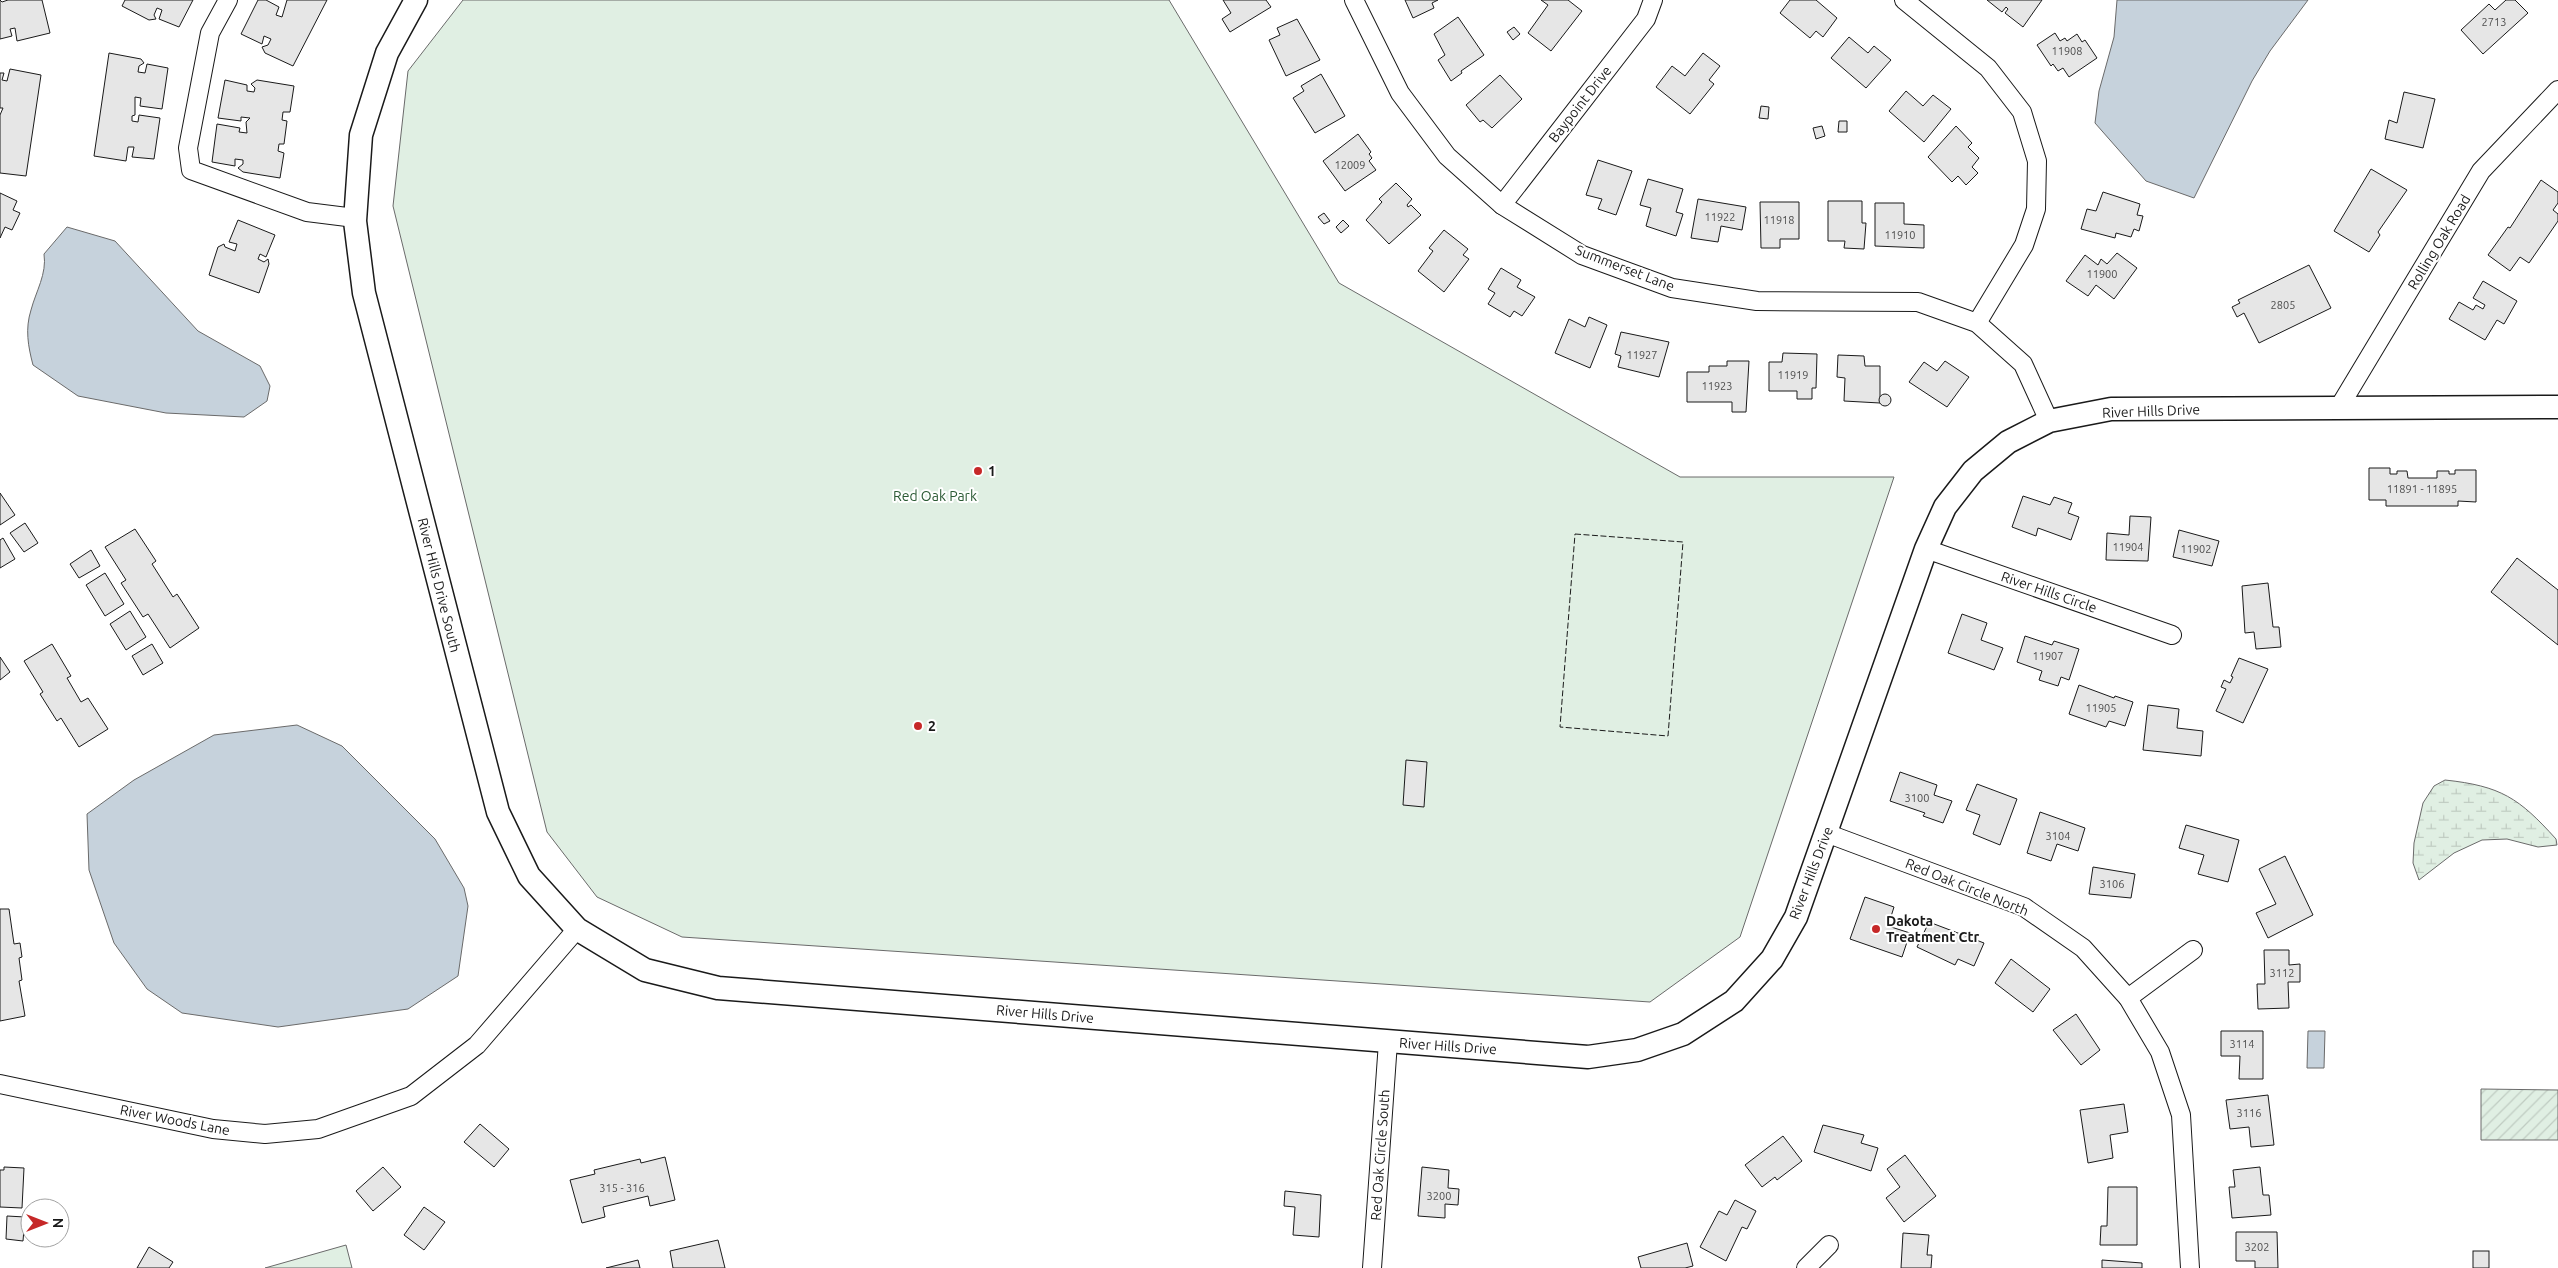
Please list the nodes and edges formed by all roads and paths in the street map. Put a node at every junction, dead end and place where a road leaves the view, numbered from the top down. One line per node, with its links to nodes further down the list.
1 (228, 0): 8 (street)
2 (416, 0): 8 (street, River Hills Drive South)
3 (1354, 0): 7 (street, Summerset Lane)
4 (1653, 0): 7 (street, Baypoint Drive)
5 (1904, 0): 9 (street)
6 (2558, 90): 11 (street, Rolling Oak Road)
7 (1502, 205): 9 (street, Summerset Lane)
8 (355, 218): 16 (street, River Hills Drive South)
9 (1977, 323): 12 (street, Summerset Lane)
10 (2558, 407): 11 (street, River Hills Drive)
11 (2338, 409): 12 (street, River Hills Drive)
12 (2049, 421): 13 (street, River Hills Drive)
13 (1926, 549): 14 (street, River Hills Circle); 15 (street, River Hills Drive)
14 (2172, 635)
15 (1826, 833): 18 (street, Red Oak Circle North); 19 (street, River Hills Drive)
16 (577, 929): 19 (street, River Hills Drive); 20 (street, River Woods Lane)
17 (2192, 950): 18 (street)
18 (2128, 998): 24 (street, Red Oak Circle North)
19 (1388, 1042): 22 (street, Red Oak Circle South)
20 (0, 1084)
21 (1829, 1245): 23 (street)
22 (1372, 1268)
23 (1806, 1268)
24 (2190, 1268)

